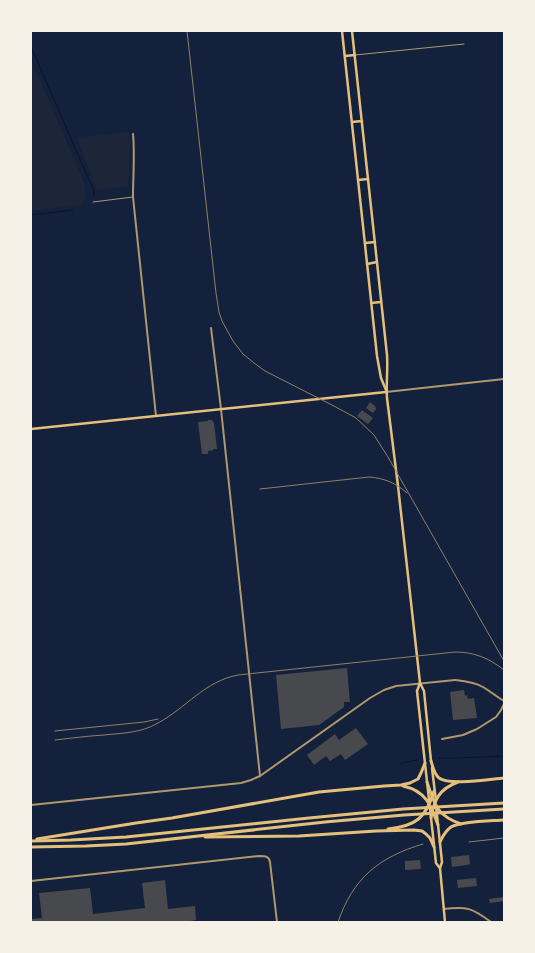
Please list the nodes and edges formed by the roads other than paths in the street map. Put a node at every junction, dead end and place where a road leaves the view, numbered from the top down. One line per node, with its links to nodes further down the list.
1 (342, 31): 5 (main road)
2 (352, 31): 4 (main road)
3 (464, 44): 4 (lane)
4 (355, 55): 5 (main road); 6 (main road)
5 (345, 56): 7 (main road)
6 (362, 121): 7 (main road); 9 (main road)
7 (352, 122): 10 (main road)
8 (134, 134): 11 (street)
9 (368, 179): 10 (main road); 13 (main road)
10 (358, 180): 14 (main road)
11 (133, 197): 12 (lane); 23 (street)
12 (93, 202)
13 (375, 242): 14 (main road); 15 (main road)
14 (365, 243): 16 (main road)
15 (377, 262): 16 (main road); 17 (main road)
16 (367, 264): 18 (main road)
17 (381, 302): 18 (main road); 21 (main road)
18 (371, 303): 21 (main road)
19 (211, 328): 22 (street)
20 (504, 379): 21 (street)
21 (386, 392): 22 (main road); 25 (main road)
22 (221, 409): 23 (main road); 31 (street)
23 (156, 416): 24 (main road)
24 (31, 429)
25 (420, 683): 26 (street); 29 (main road); 30 (main road); 31 (street)
26 (504, 701)
27 (504, 704): 28 (street)
28 (442, 739)
29 (431, 761): 34 (highway); 36 (main road)
30 (425, 763): 33 (main road); 35 (highway)
31 (260, 776): 41 (street)
32 (504, 778): 34 (highway)
33 (427, 782): 37 (highway); 40 (main road)
34 (459, 782): 38 (highway)
35 (401, 785): 40 (highway); 50 (highway)
36 (434, 791): 37 (highway); 38 (main road)
37 (432, 797): 38 (highway); 40 (highway)
38 (435, 802): 43 (highway); 46 (highway); 47 (main road)
39 (504, 803): 50 (highway)
40 (430, 804): 43 (highway); 44 (main road); 48 (highway)
41 (31, 805)
42 (504, 809): 49 (highway)
43 (432, 810): 44 (highway); 47 (highway)
44 (431, 818): 52 (main road)
45 (504, 820): 46 (highway)
46 (461, 824): 51 (highway)
47 (438, 825): 51 (main road)
48 (376, 831): 49 (highway); 52 (highway)
49 (189, 838): 53 (highway)
50 (31, 841)
51 (440, 842): 54 (main road)
52 (434, 847): 54 (main road)
53 (31, 848)
54 (440, 868): 56 (main road)
55 (31, 881): 57 (street)
56 (444, 909): 58 (main road); 59 (street)
57 (277, 922)
58 (445, 922)
59 (491, 922)

